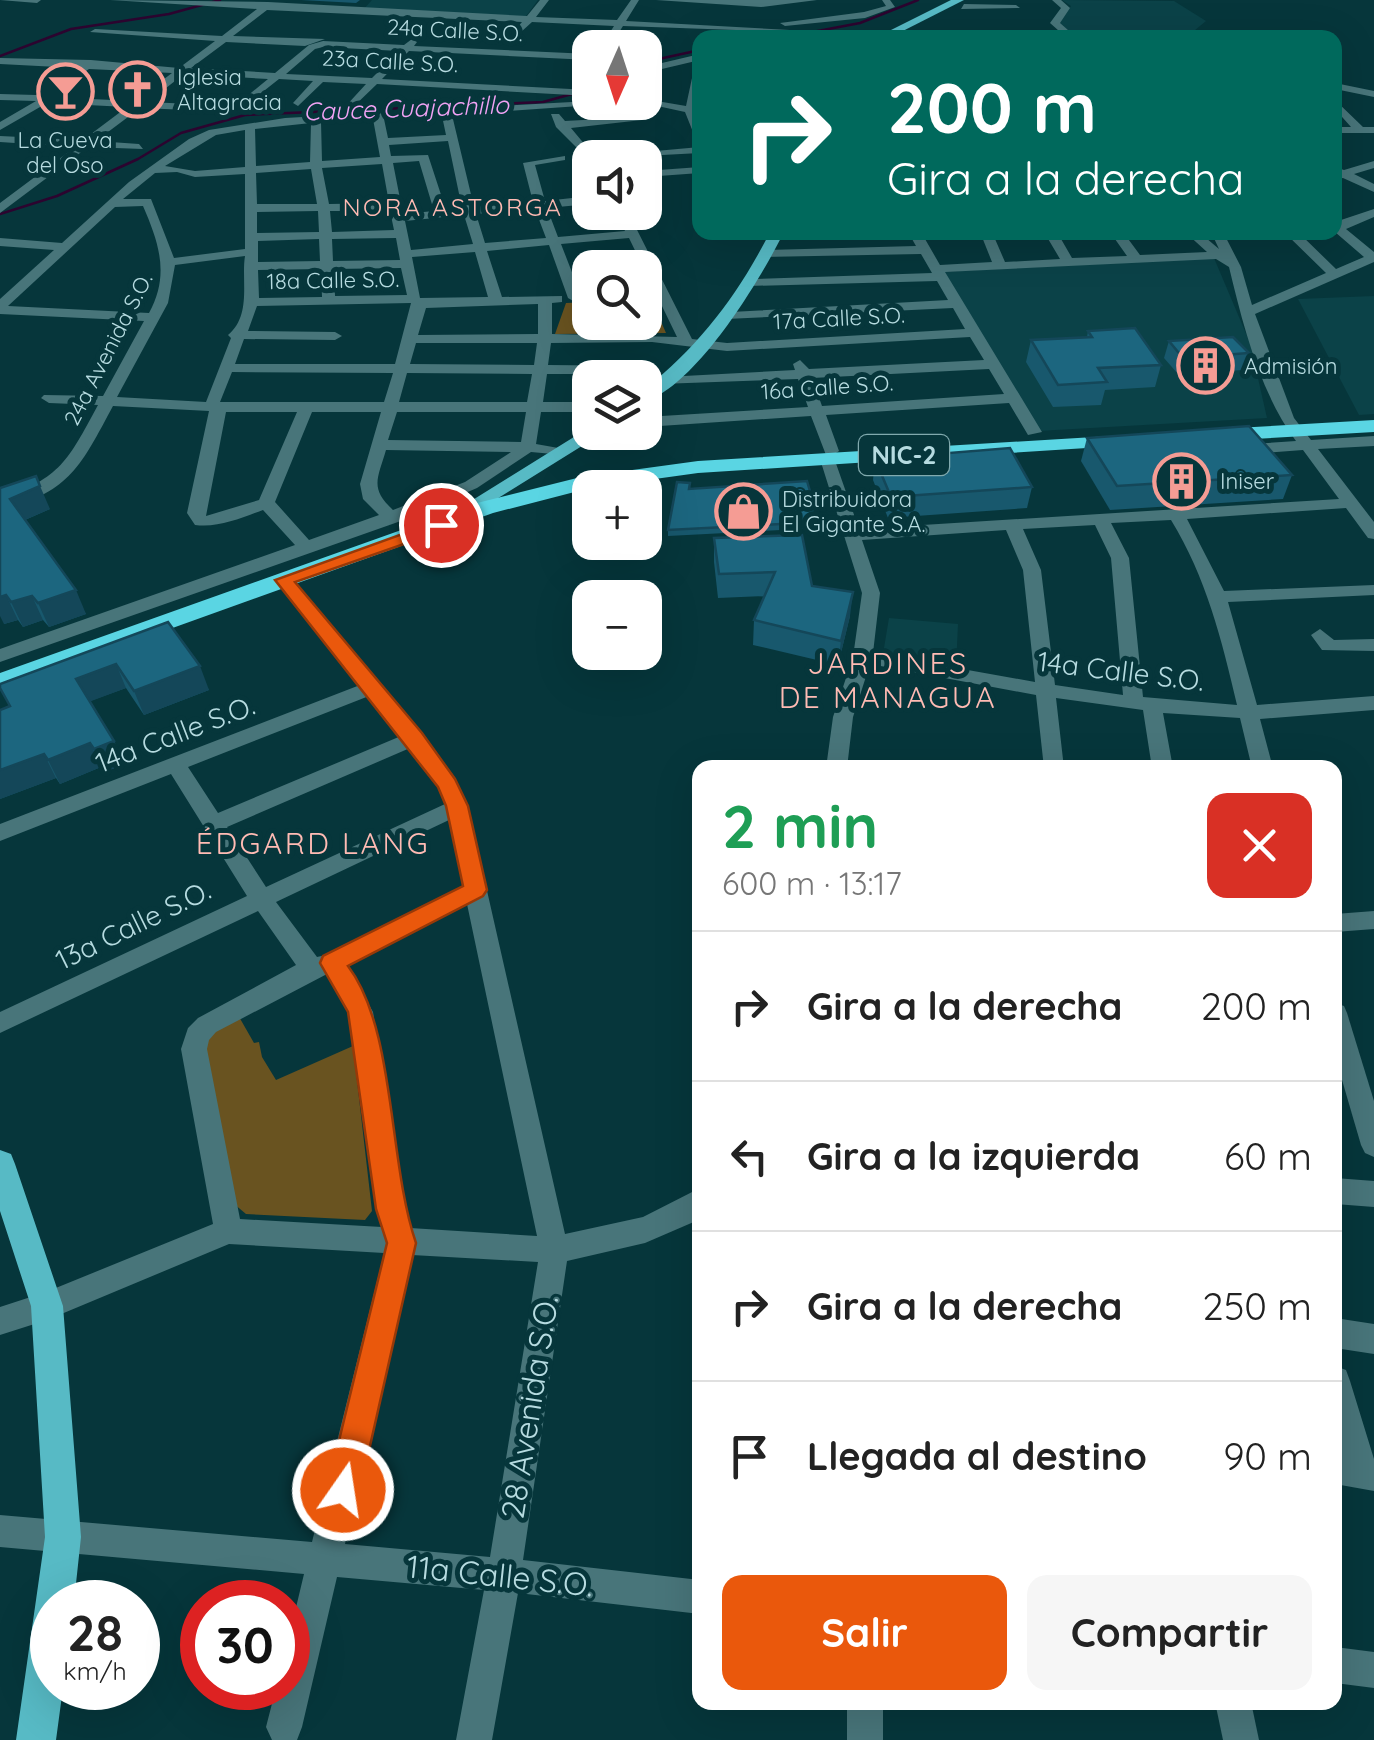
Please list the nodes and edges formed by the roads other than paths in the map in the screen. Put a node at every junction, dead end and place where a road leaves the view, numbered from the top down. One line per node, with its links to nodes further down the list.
1 (0, 0): 2 (street)
2 (27, 0): 3 (street); 26 (street)
3 (38, 0)
4 (114, 0): 14 (street)
5 (274, 0): 19 (street)
6 (363, 0): 21 (street)
7 (545, 0): 30 (street)
8 (635, 0): 32 (street)
9 (660, 0): 15 (street)
10 (814, 0): 16 (street)
11 (886, 0): 33 (street)
12 (1002, 0): 22 (street)
13 (1056, 0): 28 (street)
14 (153, 1): 18 (street); 20 (street)
15 (727, 2): 16 (street); 35 (street)
16 (776, 3): 33 (street)
17 (965, 5): 22 (street); 38 (main road)
18 (198, 6): 19 (street); 24 (street)
19 (263, 8): 21 (street); 44 (street)
20 (124, 11)
21 (349, 12): 27 (street); 31 (street)
22 (1017, 13): 23 (street)
23 (1033, 13)
24 (178, 14)
25 (1046, 15): 28 (street)
26 (3, 16)
27 (435, 17): 30 (street); 47 (street)
28 (1060, 17): 39 (street)
29 (156, 20): 43 (street)
30 (527, 21): 32 (street); 48 (street)
31 (339, 22)
32 (620, 26): 34 (street); 42 (street)
33 (786, 26): 36 (street); 37 (street)
34 (617, 30)
35 (714, 30)
36 (774, 30)
37 (801, 30)
38 (902, 30)
39 (1062, 30)
40 (329, 31): 45 (street)
41 (95, 32): 43 (street, 24a Calle S.O.)
42 (692, 32)
43 (134, 34): 44 (street, 24a Calle S.O.); 46 (street)
44 (221, 38): 45 (street, 24a Calle S.O.); 56 (street)
45 (314, 44): 47 (street, 24a Calle S.O.); 59 (street)
46 (116, 46)
47 (407, 47): 48 (street, 24a Calle S.O.); 61 (street)
48 (502, 52): 50 (street, 24a Calle S.O.); 54 (street)
49 (104, 54): 53 (street)
50 (572, 55)
51 (4, 60): 53 (street, 23a Calle S.O.)
52 (692, 62): 55 (street)
53 (89, 64): 56 (street, 23a Calle S.O.); 67 (street)
54 (493, 64)
55 (663, 64): 57 (street)
56 (180, 69): 59 (street, 23a Calle S.O.); 70 (street)
57 (692, 70)
58 (484, 74): 62 (street)
59 (280, 75): 60 (street, 23a Calle S.O.); 70 (street)
60 (322, 77): 61 (street, 23a Calle S.O.); 69 (street)
61 (376, 80): 62 (street, 23a Calle S.O.); 73 (street)
62 (475, 86): 64 (street, 23a Calle S.O.); 68 (street)
63 (1342, 87): 65 (street)
64 (572, 92)
65 (1374, 94)
66 (0, 98): 67 (street)
67 (40, 100): 70 (street); 83 (street)
68 (462, 101)
69 (298, 104)
70 (134, 105): 91 (street)
71 (662, 105): 75 (street)
72 (572, 106): 74 (street)
73 (349, 108)
74 (551, 109): 77 (street); 82 (street)
75 (692, 110)
76 (1342, 111): 85 (street)
77 (448, 115): 78 (street); 87 (street)
78 (378, 118): 79 (street); 90 (street)
79 (316, 120): 81 (street); 98 (street)
80 (637, 120): 82 (street)
81 (250, 124): 99 (street); 100 (street)
82 (560, 124): 89 (street)
83 (0, 127)
84 (1342, 130): 85 (street)
85 (1360, 130): 86 (street)
86 (1374, 130)
87 (450, 138): 90 (street); 115 (street)
88 (0, 139): 91 (street)
89 (575, 140)
90 (383, 142): 96 (street)
91 (83, 144): 92 (street); 107 (street)
92 (139, 147)
93 (692, 151): 94 (street)
94 (662, 153)
95 (561, 158): 111 (street)
96 (386, 160): 98 (street); 116 (street); 118 (street)
97 (1374, 164): 103 (street)
98 (316, 165): 100 (street); 112 (street)
99 (154, 170): 100 (street); 110 (street)
100 (249, 170): 113 (street)
101 (692, 171): 102 (street)
102 (662, 173)
103 (1342, 173)
104 (1342, 176): 105 (street)
105 (1369, 186): 108 (street)
106 (0, 188): 107 (street)
107 (24, 189): 114 (street)
108 (1349, 190)
109 (572, 202): 111 (street)
110 (114, 203): 136 (street); 146 (street, 24a Avenida S.O.)
111 (540, 205): 115 (street); 135 (street)
112 (324, 207): 113 (street); 116 (street); 124 (street)
113 (251, 208): 139 (street)
114 (0, 209)
115 (469, 211): 118 (street); 137 (street)
116 (396, 212): 118 (street); 122 (street)
117 (1374, 213): 119 (street)
118 (441, 214)
119 (1342, 225)
120 (632, 230): 123 (street)
121 (1342, 231): 143 (street)
122 (400, 234): 124 (street); 145 (street)
123 (634, 234): 135 (street); 158 (street)
124 (325, 236): 139 (street); 148 (street)
125 (773, 240): 140 (main road)
126 (805, 240): 141 (street)
127 (918, 240): 138 (street)
128 (989, 240): 149 (street)
129 (1055, 240): 147 (street)
130 (1122, 240): 144 (street)
131 (1201, 240): 142 (street)
132 (1221, 240): 150 (street)
133 (1298, 240): 152 (street)
134 (0, 242): 136 (street)
135 (555, 242): 137 (street); 153 (street)
136 (68, 247): 167 (street)
137 (481, 249): 145 (street); 162 (street)
138 (923, 250): 141 (street); 151 (street)
139 (250, 252): 146 (street); 148 (street); 165 (street)
140 (766, 254): 141 (street); 154 (main road)
141 (798, 255)
142 (1220, 255): 144 (street); 150 (street)
143 (1373, 257): 152 (street)
144 (1136, 258): 147 (street)
145 (407, 260): 148 (street); 164 (street)
146 (171, 262): 171 (street, 24a Avenida S.O.)
147 (1068, 262): 149 (street)
148 (326, 266): 163 (street)
149 (1000, 266): 151 (street)
150 (1235, 267): 155 (street)
151 (938, 273): 154 (street); 166 (street)
152 (1334, 274): 156 (street)
153 (572, 277)
154 (753, 284): 170 (main road)
155 (1242, 287): 156 (street); 168 (street)
156 (1293, 292): 168 (street)
157 (662, 296): 158 (street)
158 (666, 296): 177 (street)
159 (572, 298): 160 (street, 18a Calle S.O.)
160 (545, 299): 162 (street, 18a Calle S.O.); 175 (street)
161 (349, 300): 163 (street, 18a Calle S.O.); 164 (street, 18a Calle S.O.); 174 (street)
162 (496, 300): 164 (street, 18a Calle S.O.)
163 (330, 301): 165 (street, 18a Calle S.O.)
164 (417, 301): 176 (street)
165 (252, 302): 173 (street)
166 (958, 304): 169 (street); 172 (street)
167 (1, 310): 171 (street)
168 (1247, 312): 202 (street)
169 (782, 313): 170 (street); 178 (street)
170 (731, 316): 179 (main road)
171 (153, 318): 192 (street, 24a Avenida S.O.)
172 (974, 333): 178 (street, 17a Calle S.O.); 181 (street)
173 (235, 336): 174 (street); 183 (street)
174 (335, 336): 182 (street)
175 (545, 338): 176 (street, 17a Calle S.O.); 177 (street, 17a Calle S.O.); 184 (street)
176 (411, 339): 185 (street)
177 (685, 339): 179 (street, 17a Calle S.O.); 180 (street)
178 (794, 344): 179 (street, 17a Calle S.O.); 187 (street)
179 (706, 346): 188 (main road)
180 (662, 360)
181 (993, 364): 187 (street); 191 (street)
182 (324, 367): 183 (street); 185 (street)
183 (224, 368): 195 (street)
184 (539, 370): 185 (street); 186 (street); 193 (street)
185 (401, 371): 196 (street)
186 (572, 371)
187 (804, 376): 188 (street); 198 (street)
188 (665, 382): 189 (main road)
189 (662, 384)
190 (49, 398): 192 (street)
191 (1012, 398): 198 (street, 16a Calle S.O.); 201 (street)
192 (110, 402): 195 (street); 219 (street, 24a Avenida S.O.)
193 (535, 406): 194 (street); 196 (street); 208 (street)
194 (572, 406)
195 (215, 407): 197 (street); 217 (street)
196 (389, 407): 197 (street); 207 (street)
197 (306, 408): 217 (street)
198 (816, 410): 199 (street, 16a Calle S.O.); 211 (street)
199 (662, 421)
200 (1374, 429): 202 (highway)
201 (1034, 432)
202 (1299, 438): 203 (highway); 204 (street); 209 (street); 218 (street)
203 (1189, 440)
204 (1374, 441)
205 (1152, 443): 211 (highway, NIC-2)
206 (572, 444): 210 (main road)
207 (378, 445): 208 (street); 221 (street)
208 (528, 446): 210 (street); 214 (street)
209 (1252, 448)
210 (558, 452): 212 (main road)
211 (829, 459): 213 (highway, NIC-2); 216 (highway, NIC-2); 226 (street)
212 (521, 475): 214 (main road); 216 (highway)
213 (662, 480)
214 (480, 488): 221 (street); 224 (main road)
215 (572, 492): 216 (highway, NIC-2)
216 (550, 494): 224 (highway, NIC-2)
217 (266, 502): 227 (street)
218 (1350, 503): 220 (street); 225 (street)
219 (0, 506)
220 (1175, 514): 222 (street); 230 (street)
221 (392, 518): 227 (street)
222 (1100, 518): 223 (street); 240 (street)
223 (1012, 524): 226 (street); 239 (street)
224 (441, 525): 228 (highway, NIC-2)
225 (1374, 534)
226 (853, 535): 236 (street)
227 (309, 550): 231 (street)
228 (284, 580): 232 (highway, NIC-2); 238 (street)
229 (1372, 595): 230 (street)
230 (1218, 597): 242 (street)
231 (146, 604): 232 (highway); 235 (street)
232 (204, 609): 237 (highway, NIC-2)
233 (1320, 636): 234 (street)
234 (1374, 645)
235 (0, 656)
236 (864, 657): 239 (street, 14a Calle S.O.); 244 (street)
237 (0, 682)
238 (372, 688): 243 (street); 248 (street, 14a Calle S.O.)
239 (1044, 691): 240 (street, 14a Calle S.O.); 245 (street)
240 (1143, 703): 242 (street, 14a Calle S.O.); 246 (street)
241 (1374, 703): 242 (street, 14a Calle S.O.)
242 (1246, 712): 247 (street)
243 (414, 738): 249 (street); 250 (street)
244 (837, 760)
245 (1053, 760)
246 (1161, 760)
247 (1261, 760)
248 (175, 763): 250 (street); 251 (street, 14a Calle S.O.)
249 (457, 806): 252 (street); 253 (street, 13a Calle S.O.)
250 (214, 824): 253 (street)
251 (0, 832)
252 (475, 890): 256 (street); 267 (street)
253 (260, 898): 256 (street); 257 (street, 13a Calle S.O.)
254 (1374, 920): 255 (street)
255 (1342, 922)
256 (321, 966): 265 (street); 266 (street)
257 (0, 1024)
258 (1342, 1062): 259 (street)
259 (1346, 1090): 260 (street)
260 (1374, 1145)
261 (0, 1164): 268 (main road)
262 (1342, 1192): 263 (street)
263 (1374, 1194)
264 (692, 1207): 267 (street)
265 (228, 1231): 266 (street); 268 (street)
266 (402, 1243): 267 (street); 276 (street)
267 (554, 1250): 277 (street, 28 Avenida S.O.)
268 (47, 1306): 269 (street); 275 (main road)
269 (0, 1321)
270 (1342, 1334): 271 (street)
271 (1374, 1339)
272 (1342, 1410): 273 (street)
273 (1356, 1471)
274 (0, 1531): 275 (street, 11a Calle S.O.)
275 (64, 1537): 276 (street, 11a Calle S.O.); 278 (main road)
276 (327, 1560): 277 (street, 11a Calle S.O.); 285 (street)
277 (504, 1575): 279 (street, 11a Calle S.O.); 287 (street, 28 Avenida S.O.)
278 (57, 1580)
279 (692, 1597)
280 (1342, 1666): 281 (street)
281 (1374, 1670)
282 (40, 1710): 286 (main road)
283 (865, 1710): 288 (street)
284 (1235, 1710): 289 (street)
285 (284, 1728)
286 (36, 1740)
287 (474, 1740)
288 (865, 1740)
289 (1241, 1740)

